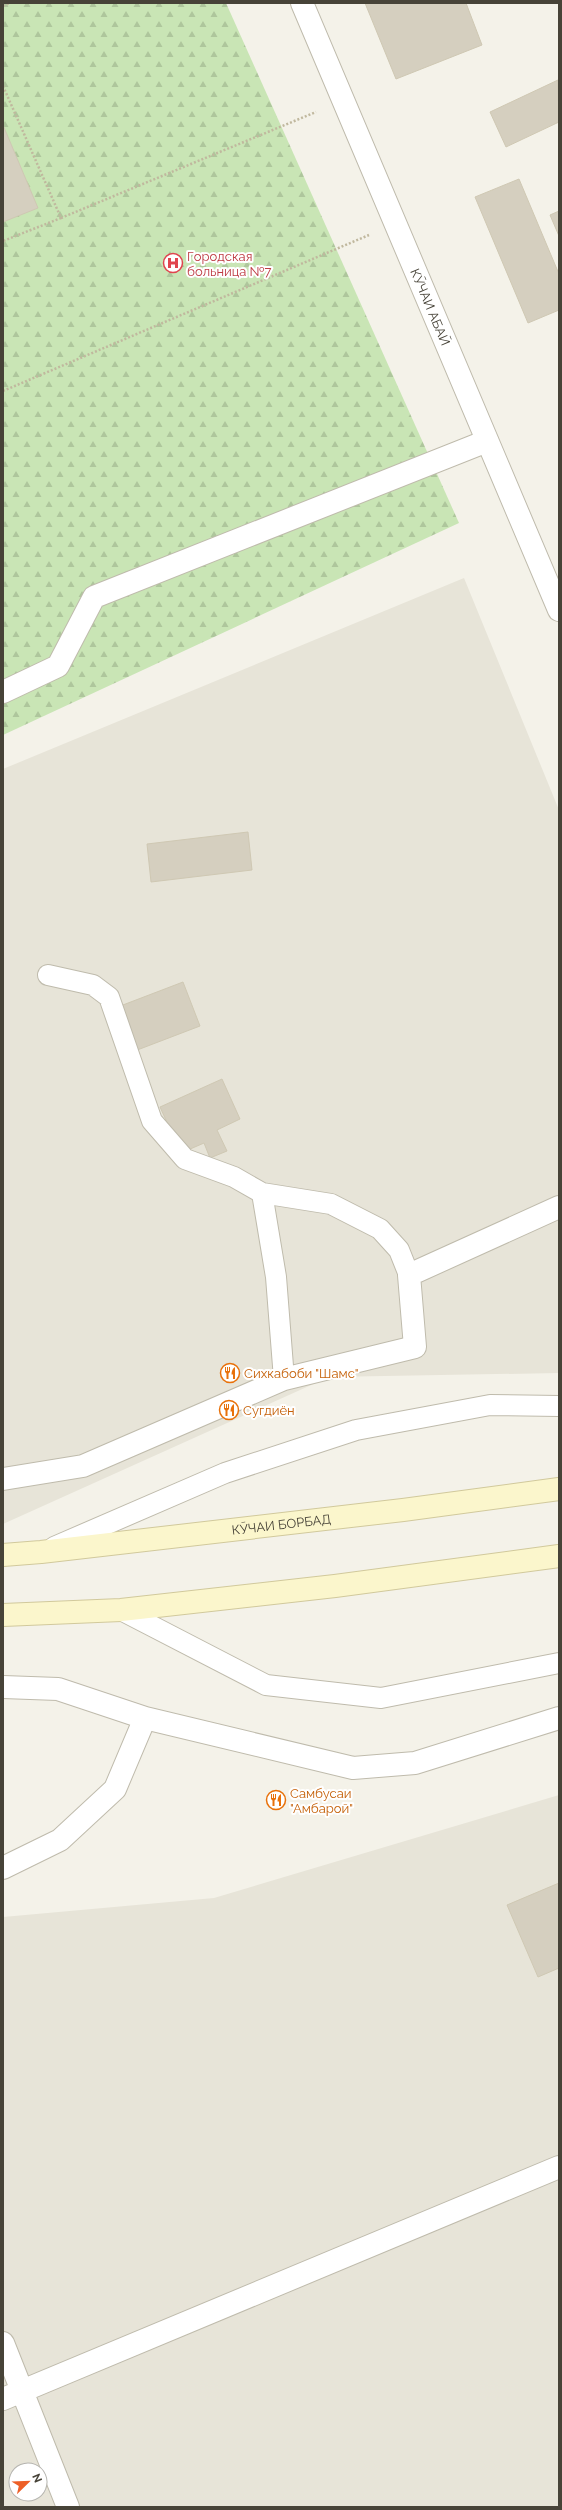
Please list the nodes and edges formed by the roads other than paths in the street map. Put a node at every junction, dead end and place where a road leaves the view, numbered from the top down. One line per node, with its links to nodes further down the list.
1 (302, 3): 2 (street, КӮЧАИ АБАӢ)
2 (487, 441): 3 (street, КӮЧАИ АБАӢ); 4 (street)
3 (559, 610)
4 (3, 692)
5 (48, 975): 6 (lane)
6 (262, 1194): 8 (lane); 9 (lane)
7 (559, 1207): 8 (street)
8 (409, 1275): 9 (street)
9 (284, 1379): 11 (street)
10 (559, 1406): 13 (lane)
11 (3, 1479)
12 (559, 1489): 13 (main road, КӮЧАИ БОРБАД)
13 (42, 1552): 14 (main road, КӮЧАИ БОРБАД)
14 (3, 1554)
15 (559, 1556): 16 (main road)
16 (121, 1610): 17 (main road); 18 (lane)
17 (3, 1615)
18 (559, 1663)
19 (3, 1687): 20 (street)
20 (145, 1718): 21 (street); 22 (street)
21 (559, 1718)
22 (3, 1868)
23 (559, 2167): 25 (street)
24 (3, 2343): 25 (street)
25 (12, 2395): 26 (street)
26 (68, 2507)

